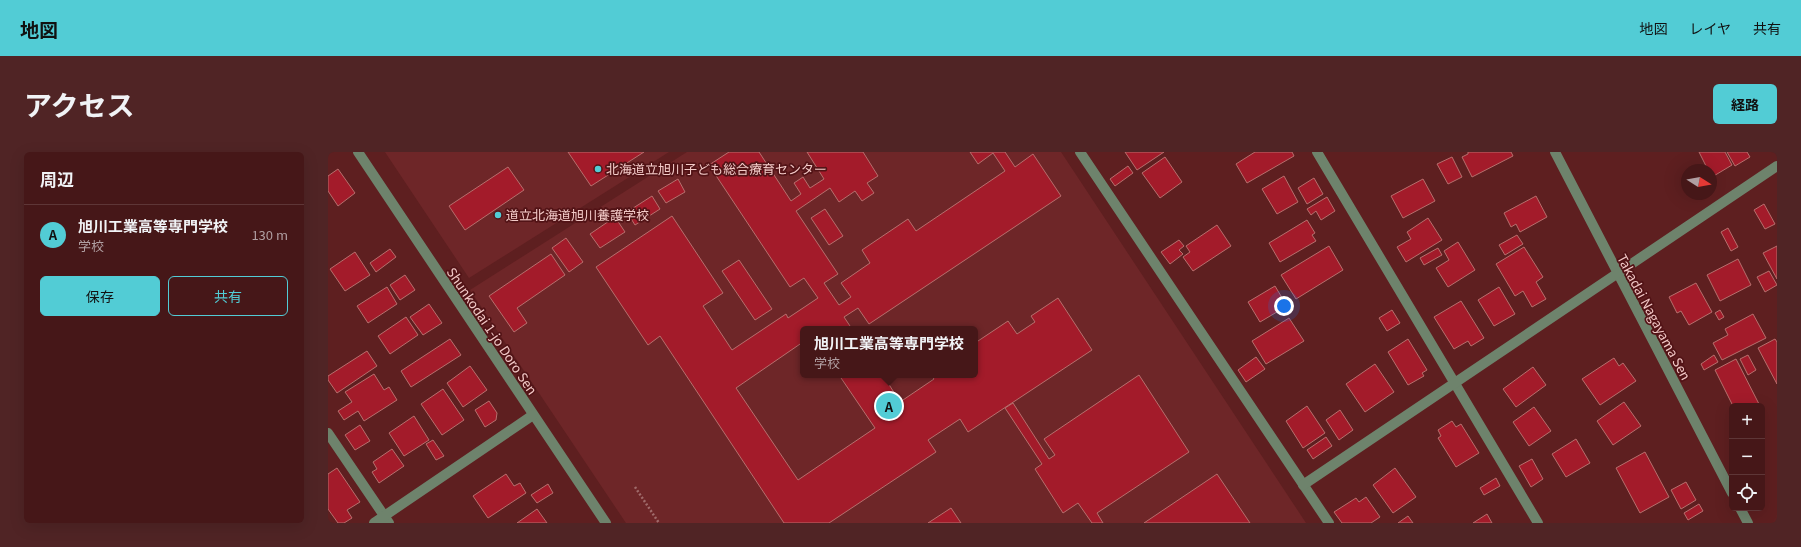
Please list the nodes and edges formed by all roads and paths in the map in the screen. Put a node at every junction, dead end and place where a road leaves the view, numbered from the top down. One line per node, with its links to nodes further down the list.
1 (358, 152): 8 (street, Shunkodai 1-jo Doro Sen)
2 (1080, 152): 10 (street)
3 (1317, 152): 7 (street)
4 (1555, 152): 6 (street, Takadai Nagayama Sen)
5 (1777, 166): 6 (street)
6 (1618, 275): 7 (street); 11 (street, Takadai Nagayama Sen)
7 (1455, 384): 10 (street); 19 (street)
8 (533, 415): 14 (street); 16 (street, Shunkodai 1-jo Doro Sen)
9 (328, 433): 14 (street)
10 (1303, 485): 18 (street)
11 (1729, 486)
12 (635, 487): 17 (path)
13 (1742, 511): 20 (street)
14 (386, 520): 15 (street)
15 (374, 523)
16 (606, 523)
17 (659, 523)
18 (1329, 523)
19 (1538, 523)
20 (1748, 523)

